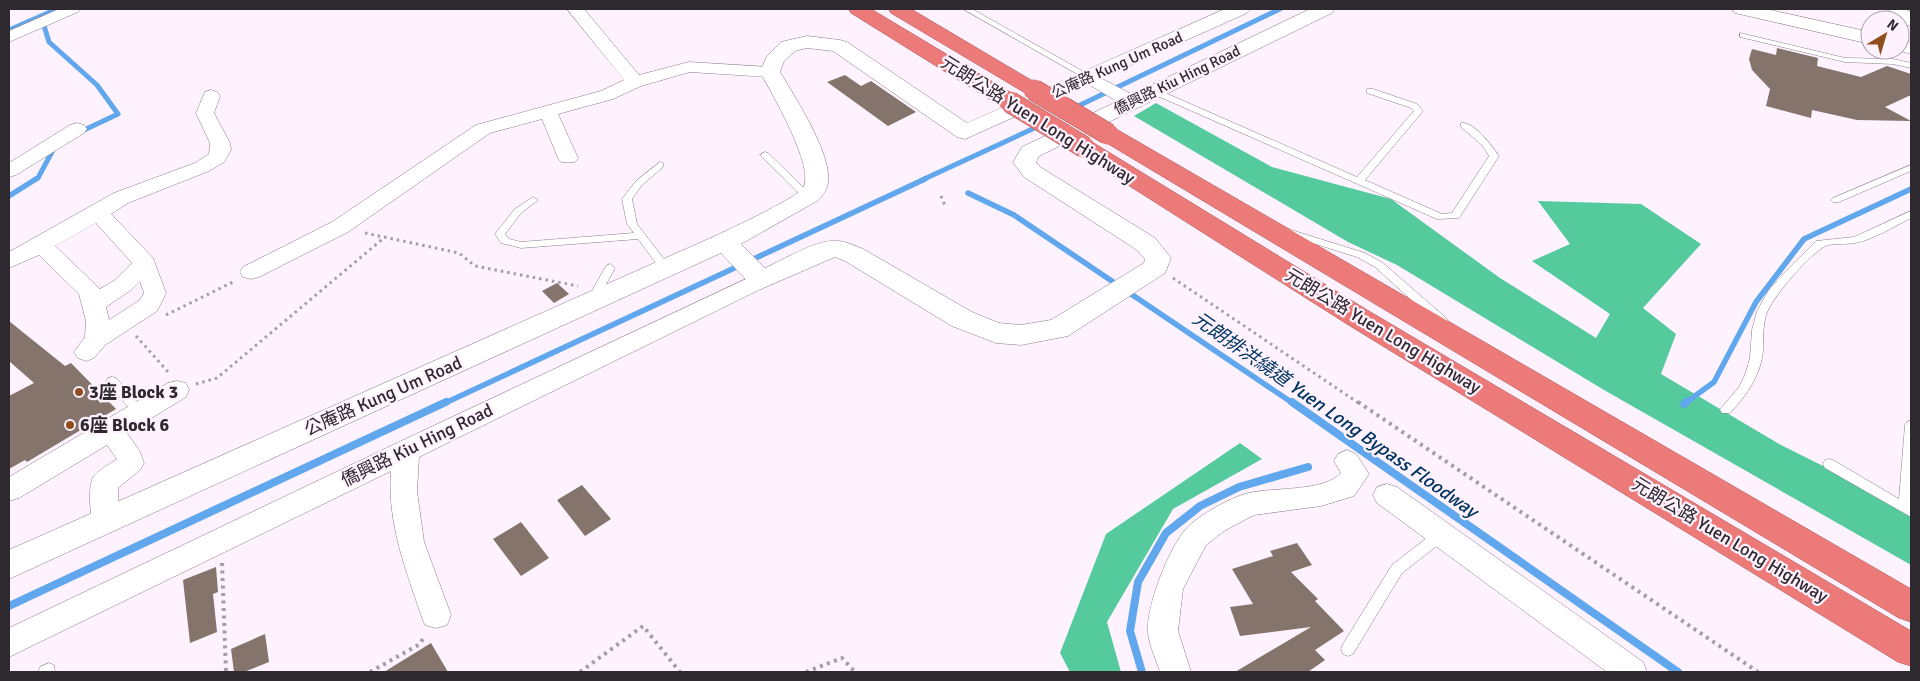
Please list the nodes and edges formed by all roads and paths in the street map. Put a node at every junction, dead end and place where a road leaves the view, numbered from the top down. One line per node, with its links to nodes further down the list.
1 (43, 9): 12 (street)
2 (575, 9): 18 (street)
3 (858, 9): 26 (highway, 元朗公路 Yuen Long Highway, bridge)
4 (898, 9): 26 (highway, 元朗公路 Yuen Long Highway, bridge)
5 (967, 9): 17 (lane)
6 (1235, 9): 17 (street, 公庵路 Kung Um Road)
7 (1325, 9): 19 (street, 僑興路 Kiu Hing Road)
8 (1742, 9): 14 (street)
9 (1895, 9): 11 (street)
10 (66, 11): 12 (street)
11 (1911, 21)
12 (12, 31)
13 (1743, 35): 15 (lane)
14 (1860, 36)
15 (1911, 66)
16 (770, 72): 17 (street, 公庵路 Kung Um Road); 18 (street); 34 (street)
17 (1089, 77): 22 (street)
18 (635, 82): 23 (street)
19 (1154, 91): 22 (street, 僑興路 Kiu Hing Road); 32 (lane)
20 (1370, 91): 32 (lane)
21 (211, 96): 38 (street)
22 (1132, 102): 47 (street, 僑興路 Kiu Hing Road)
23 (548, 112): 28 (street); 40 (street)
24 (1464, 125): 32 (lane)
25 (77, 129): 31 (street)
26 (1096, 141): 71 (highway, 元朗公路 Yuen Long Highway); 75 (highway, 元朗公路 Yuen Long Highway)
27 (765, 155): 34 (lane)
28 (568, 158)
29 (660, 165): 41 (lane)
30 (1911, 168): 36 (lane)
31 (9, 171)
32 (1358, 182)
33 (941, 196): 37 (path)
34 (808, 197): 43 (street, 公庵路 Kung Um Road)
35 (533, 200): 41 (lane)
36 (1836, 200)
37 (946, 208)
38 (98, 213): 44 (street); 46 (street)
39 (1911, 214): 57 (lane)
40 (340, 227): 42 (path); 50 (street)
41 (641, 236): 49 (lane)
42 (385, 237): 52 (path); 56 (path)
43 (724, 242): 49 (street, 公庵路 Kung Um Road); 51 (street)
44 (41, 245): 45 (street); 53 (street)
45 (9, 261)
46 (145, 263): 53 (street); 53 (street)
47 (1156, 267): 51 (street, 僑興路 Kiu Hing Road); 84 (path)
48 (610, 268): 52 (lane)
49 (666, 269): 52 (street, 公庵路 Kung Um Road)
50 (251, 272)
51 (761, 280): 61 (street, 僑興路 Kiu Hing Road)
52 (602, 293): 67 (street, 公庵路 Kung Um Road)
53 (95, 303)
54 (132, 332): 56 (path)
55 (112, 381): 58 (lane)
56 (177, 390): 58 (street)
57 (1726, 410)
58 (140, 413): 60 (street)
59 (1911, 425): 66 (lane)
60 (110, 430): 64 (street); 67 (street)
61 (406, 450): 69 (street, 僑興路 Kiu Hing Road); 72 (street)
62 (1347, 461): 82 (street)
63 (1829, 464): 66 (lane)
64 (9, 490)
65 (1387, 495): 68 (street)
66 (1908, 510)
67 (105, 521): 70 (street, 公庵路 Kung Um Road)
68 (1442, 534): 74 (lane); 83 (street)
69 (222, 540): 73 (street, 僑興路 Kiu Hing Road); 76 (path)
70 (9, 565)
71 (1911, 607)
72 (436, 614): 77 (path)
73 (9, 642)
74 (1348, 649)
75 (1911, 650)
76 (226, 672)
77 (370, 672)
78 (580, 672): 79 (path)
79 (680, 672)
80 (806, 672): 81 (path)
81 (855, 672)
82 (1175, 672)
83 (1632, 672)
84 (1758, 672)

